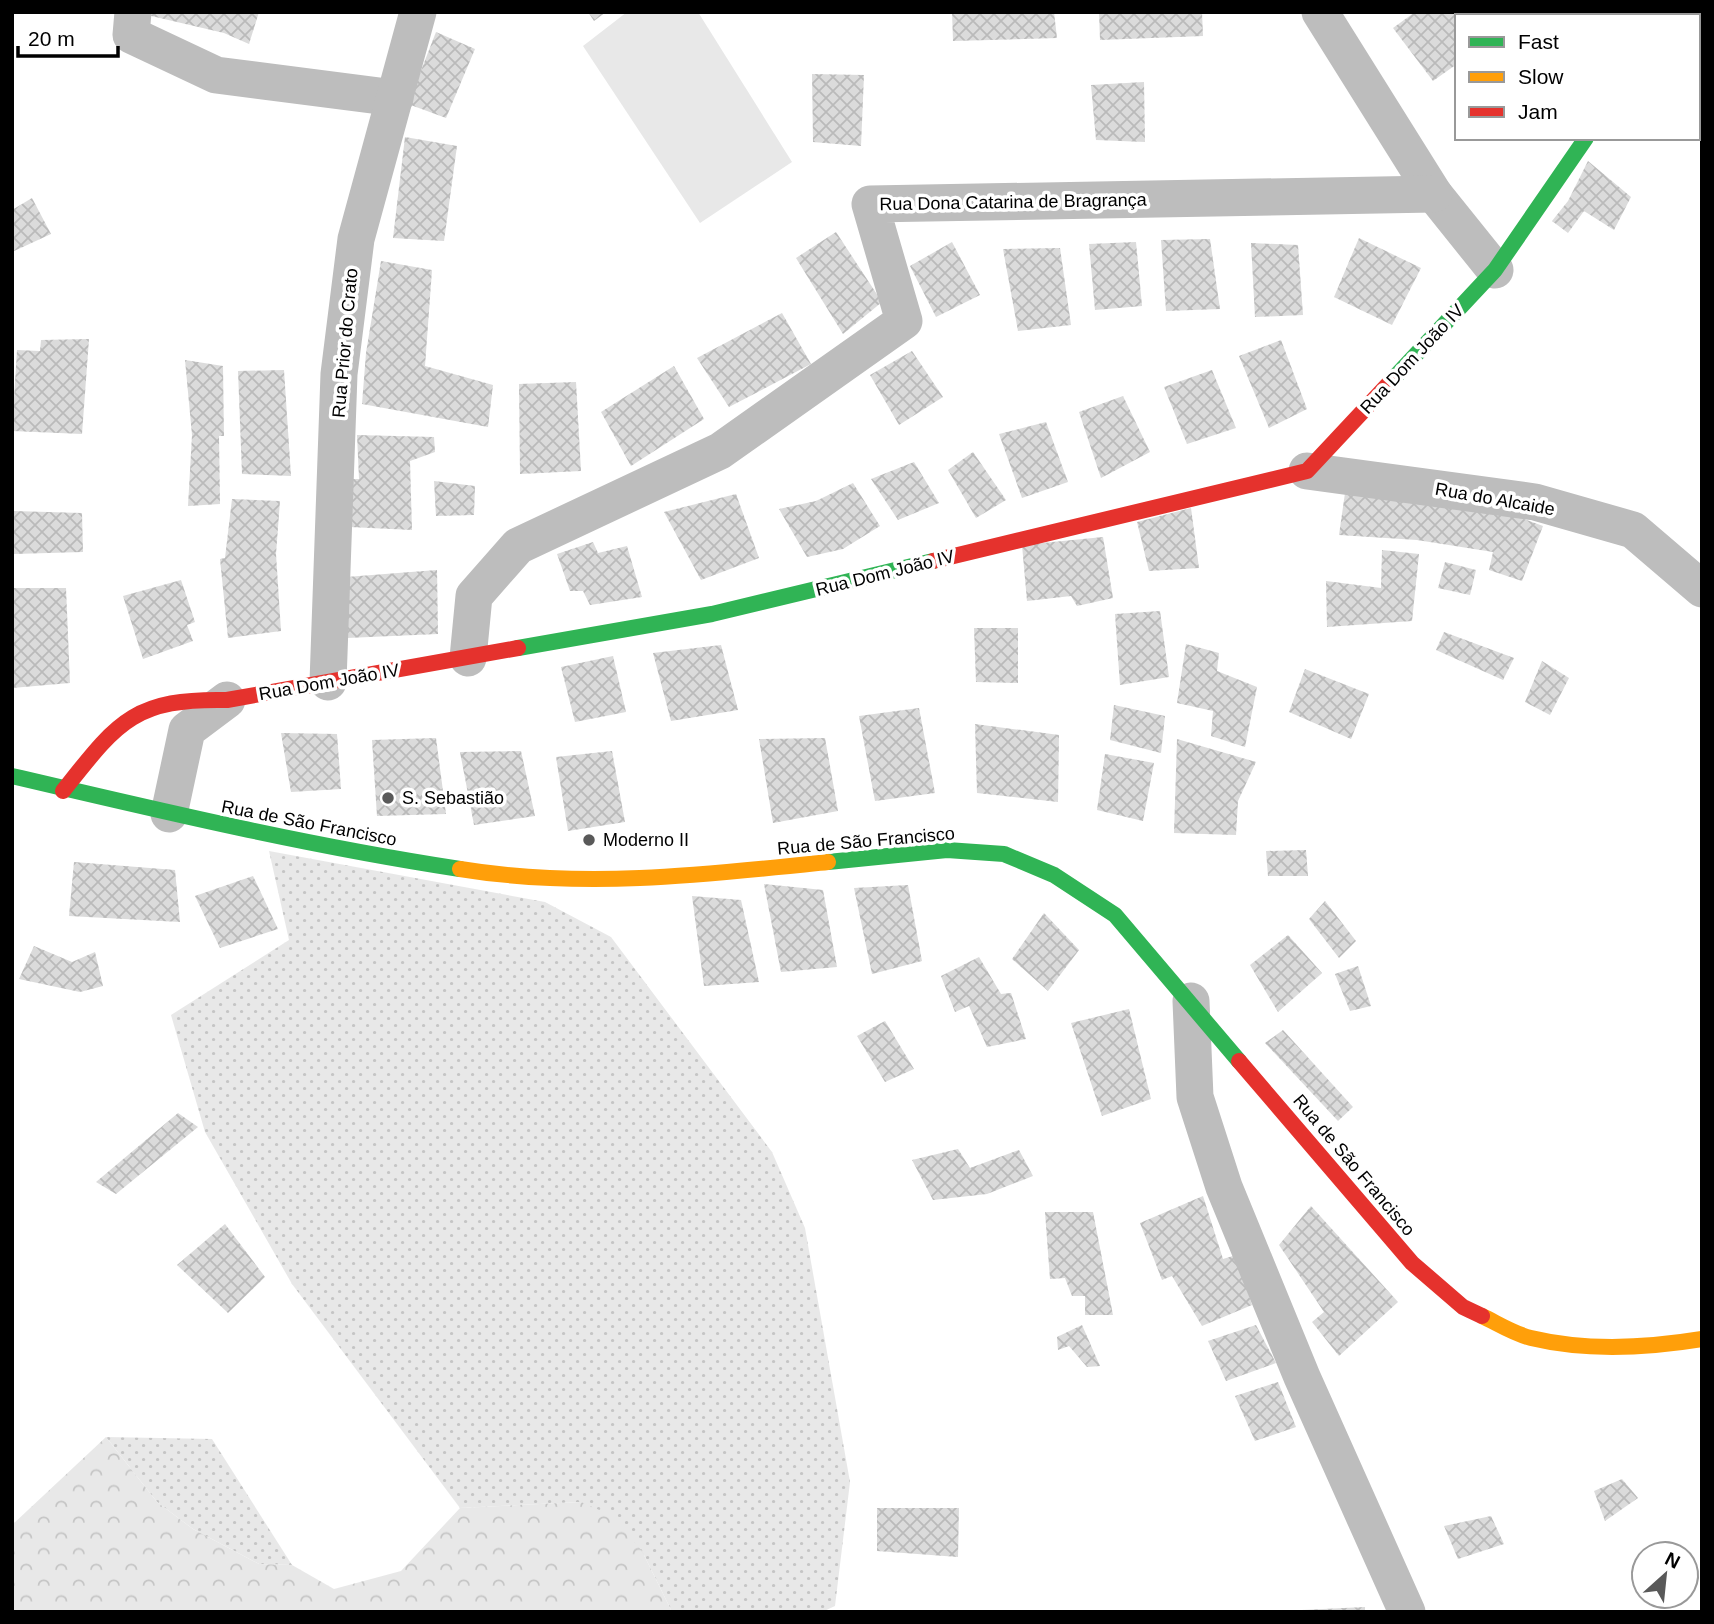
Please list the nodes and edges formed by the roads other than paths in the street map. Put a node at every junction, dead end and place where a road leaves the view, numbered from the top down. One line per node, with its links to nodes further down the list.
1 (133, 12): 4 (street)
2 (418, 12): 4 (street, Rua Prior do Crato)
3 (1320, 12): 6 (street)
4 (395, 98): 11 (street, Rua Prior do Crato)
5 (1585, 140): 7 (street, Rua Dom João IV)
6 (1434, 194): 7 (street); 10 (street, Rua Dona Catarina de Bragrança)
7 (1494, 270): 8 (street, Rua Dom João IV)
8 (1307, 471): 9 (street, Rua do Alcaide); 10 (street, Rua Dom João IV)
9 (1702, 589)
10 (468, 658): 11 (street, Rua Dom João IV)
11 (328, 682): 12 (street, Rua Dom João IV)
12 (227, 700): 13 (street, Rua Dom João IV); 14 (street)
13 (138, 715): 14 (street); 16 (street, Rua Dom João IV)
14 (179, 769): 17 (street)
15 (12, 776): 16 (street, Rua de São Francisco)
16 (64, 791): 17 (street, Rua de São Francisco)
17 (169, 814): 18 (street, Rua de São Francisco)
18 (1191, 1001): 19 (street, Rua de São Francisco); 20 (street)
19 (1702, 1339)
20 (1406, 1612)

